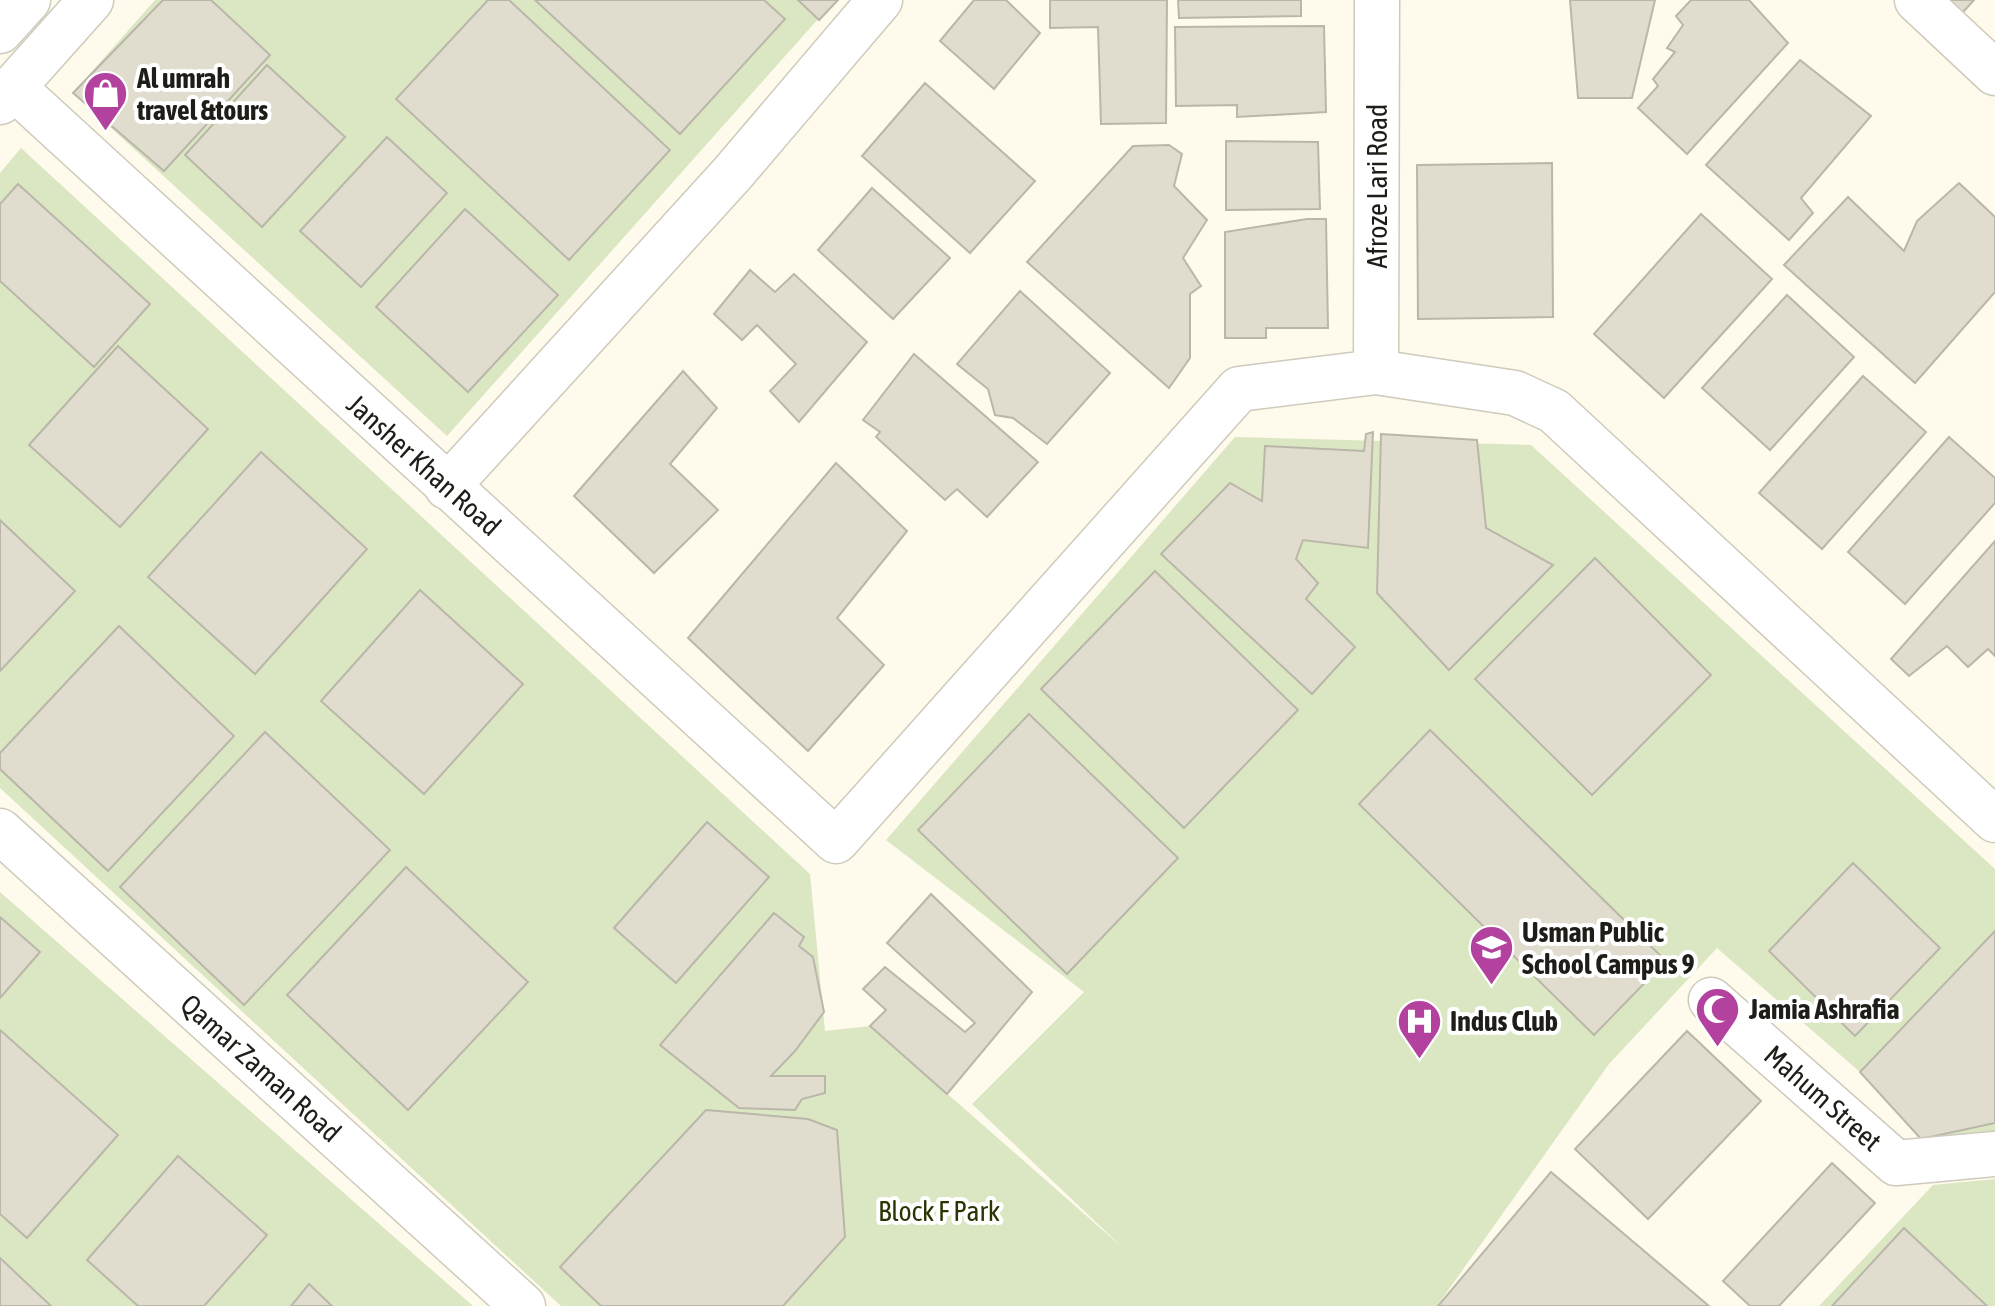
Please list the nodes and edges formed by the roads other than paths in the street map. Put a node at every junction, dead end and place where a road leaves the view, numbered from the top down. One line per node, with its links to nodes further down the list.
1 (28, 0): 6 (street)
2 (91, 0): 8 (street)
3 (880, 0): 10 (street)
4 (1377, 0): 9 (street, Afroze Lari Road)
5 (1917, 0): 7 (street)
6 (0, 31)
7 (1995, 73)
8 (7, 94): 10 (street, Jansher Khan Road)
9 (1376, 372): 10 (street, Jansher Khan Road); 11 (street)
10 (447, 487)
11 (1995, 820)
12 (0, 831): 15 (street, Qamar Zaman Road)
13 (1711, 1000): 14 (street, Mahum Street)
14 (1995, 1154)
15 (523, 1306)

